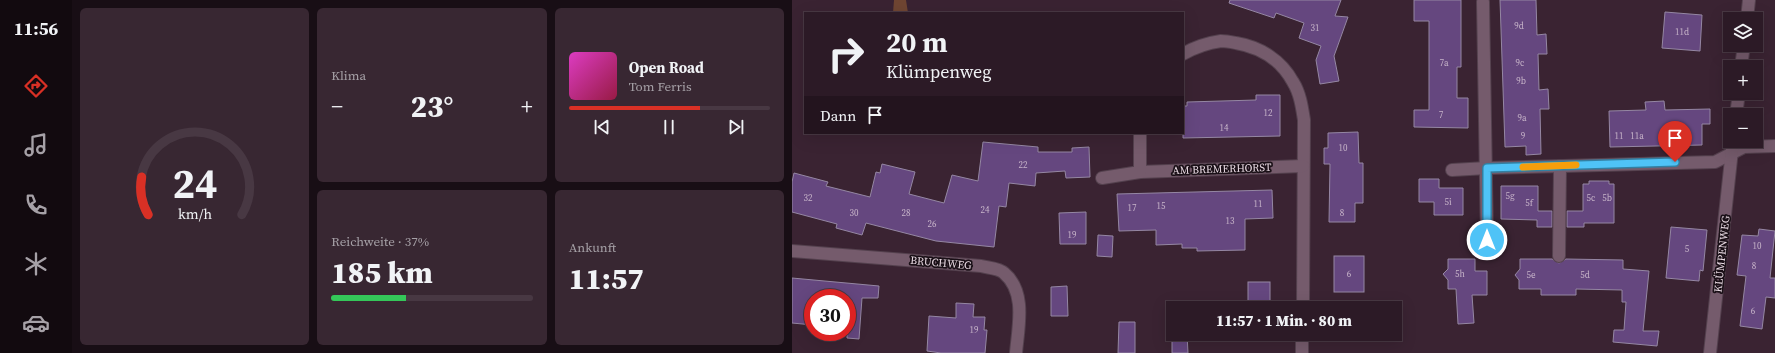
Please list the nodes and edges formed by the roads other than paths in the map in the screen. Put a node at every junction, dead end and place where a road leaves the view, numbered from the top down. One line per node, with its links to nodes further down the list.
1 (1749, 0): 3 (street)
2 (1483, 2): 11 (street)
3 (1748, 12)
4 (1184, 53): 9 (street)
5 (1140, 134): 13 (street)
6 (1775, 146): 8 (street)
7 (1733, 148): 8 (street, KLÜMPENWEG)
8 (1732, 154): 10 (street); 22 (street, KLÜMPENWEG)
9 (1303, 166): 13 (street, AM BREMERHORST); 18 (street)
10 (1560, 166): 11 (street); 17 (street)
11 (1487, 168): 12 (street); 15 (street)
12 (1452, 170)
13 (1140, 172): 14 (street, AM BREMERHORST)
14 (1102, 178)
15 (1487, 240)
16 (792, 251): 20 (street, BRUCHWEG)
17 (1559, 256)
18 (1302, 301)
19 (1302, 341): 21 (street)
20 (1016, 353)
21 (1302, 353)
22 (1710, 353)

